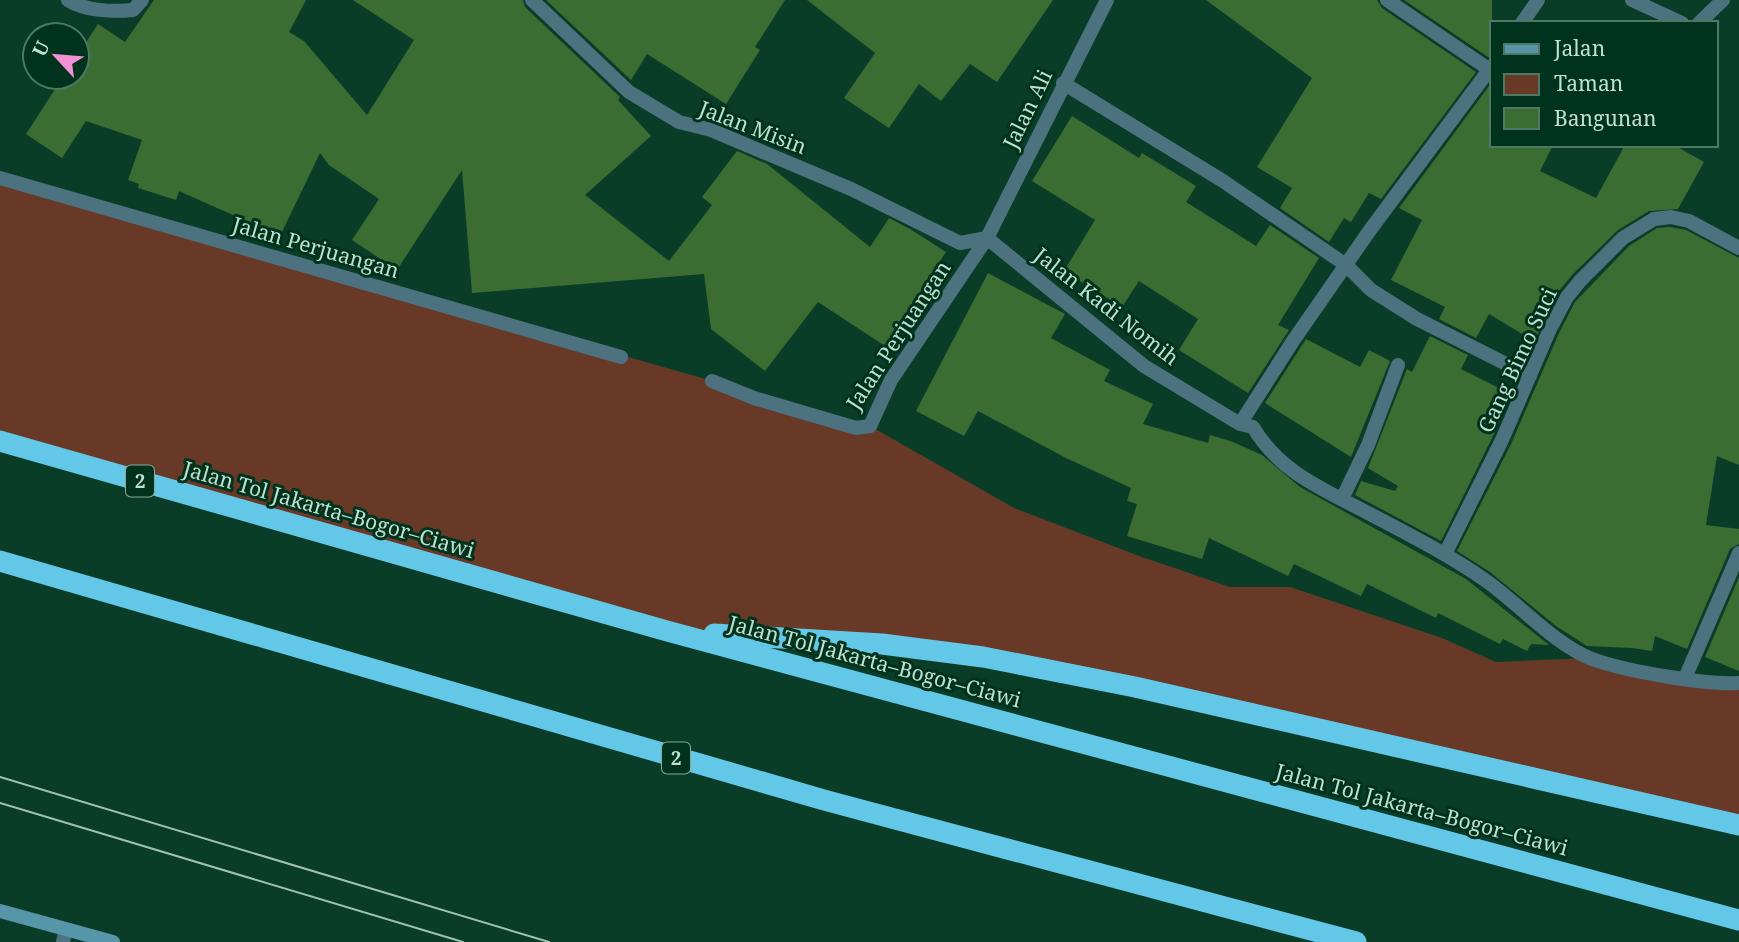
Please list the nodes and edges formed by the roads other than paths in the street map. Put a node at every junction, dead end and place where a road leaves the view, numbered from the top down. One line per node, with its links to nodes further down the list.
1 (68, 0): 2 (street)
2 (142, 0)
3 (532, 0): 16 (street, Jalan Misin)
4 (1107, 0): 14 (street, Jalan Ali)
5 (1387, 0): 12 (street)
6 (1538, 0): 9 (street)
7 (1632, 0): 10 (street)
8 (1723, 0): 11 (street)
9 (1523, 21)
10 (1678, 21)
11 (1701, 21)
12 (1490, 67)
13 (1490, 69): 18 (street)
14 (1063, 83): 16 (street, Jalan Ali); 18 (street)
15 (0, 178): 19 (street, Jalan Perjuangan)
16 (987, 238): 22 (street, Jalan Perjuangan); 23 (street, Jalan Kadi Nomih)
17 (1739, 248): 21 (street, Gang Bimo Suci)
18 (1346, 265): 21 (street); 23 (street)
19 (621, 357)
20 (1398, 365): 25 (street)
21 (1531, 376): 27 (street, Gang Bimo Suci)
22 (712, 381)
23 (1240, 424): 25 (street, Jalan Kadi Nomih)
24 (0, 441): 29 (highway, Jalan Tol Jakarta–Bogor–Ciawi / 2)
25 (1342, 499): 27 (street, Jalan Kadi Nomih)
26 (1739, 553): 30 (street)
27 (1445, 554): 30 (street, Jalan Kadi Nomih)
28 (0, 561): 37 (highway, 2)
29 (667, 631): 32 (highway); 34 (highway, Jalan Tol Jakarta–Bogor–Ciawi / 2)
30 (1685, 678): 31 (street, Jalan Kadi Nomih)
31 (1739, 684)
32 (1739, 825)
33 (0, 911): 35 (street)
34 (1739, 920)
35 (64, 936): 36 (street)
36 (113, 942)
37 (1356, 942)

